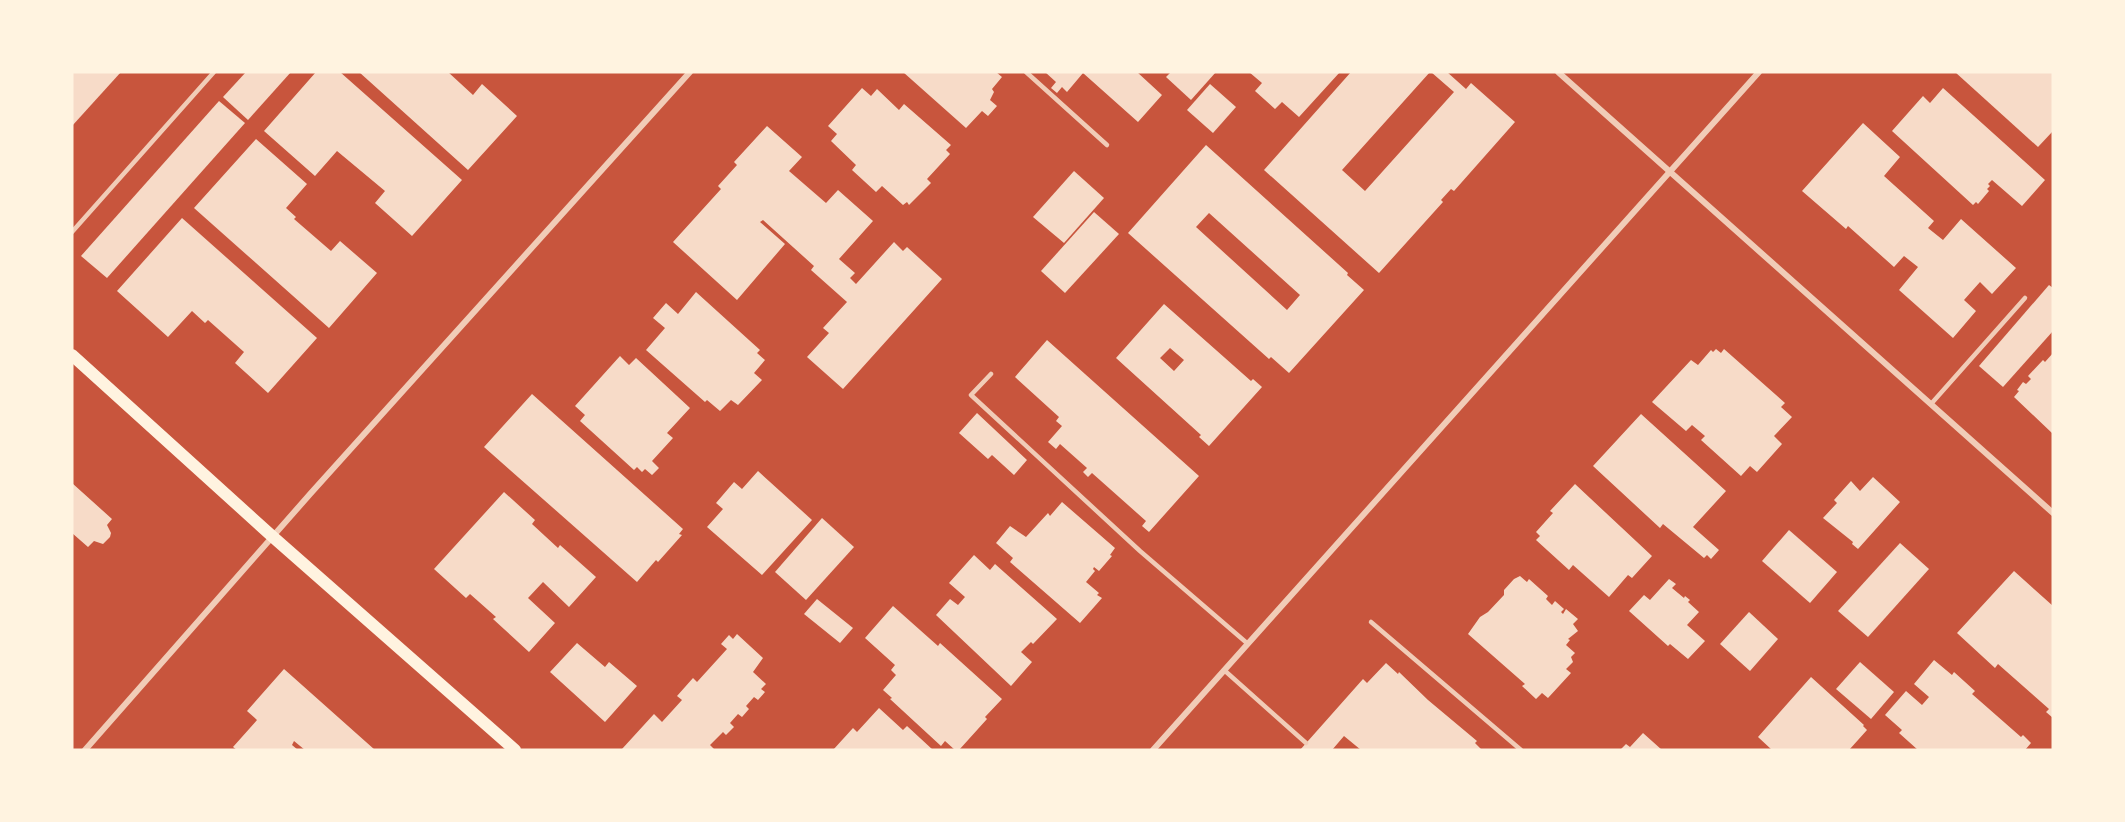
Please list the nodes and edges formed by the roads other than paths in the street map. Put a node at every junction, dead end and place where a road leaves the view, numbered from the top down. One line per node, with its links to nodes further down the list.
1 (214, 72): 8 (lane)
2 (690, 72): 14 (street)
3 (1026, 72): 6 (lane)
4 (1558, 72): 7 (street)
5 (1759, 72): 7 (street)
6 (1107, 145)
7 (1670, 172): 12 (street); 16 (street)
8 (72, 232)
9 (2025, 297): 12 (lane)
10 (72, 355): 14 (main road)
11 (991, 374): 16 (lane)
12 (1931, 404): 13 (street)
13 (2053, 513)
14 (273, 537): 19 (street); 20 (main road)
15 (1371, 621): 22 (lane)
16 (1248, 644): 17 (street)
17 (1224, 670): 18 (lane); 21 (street)
18 (1306, 742)
19 (86, 750)
20 (515, 750)
21 (1153, 750)
22 (1521, 750)

